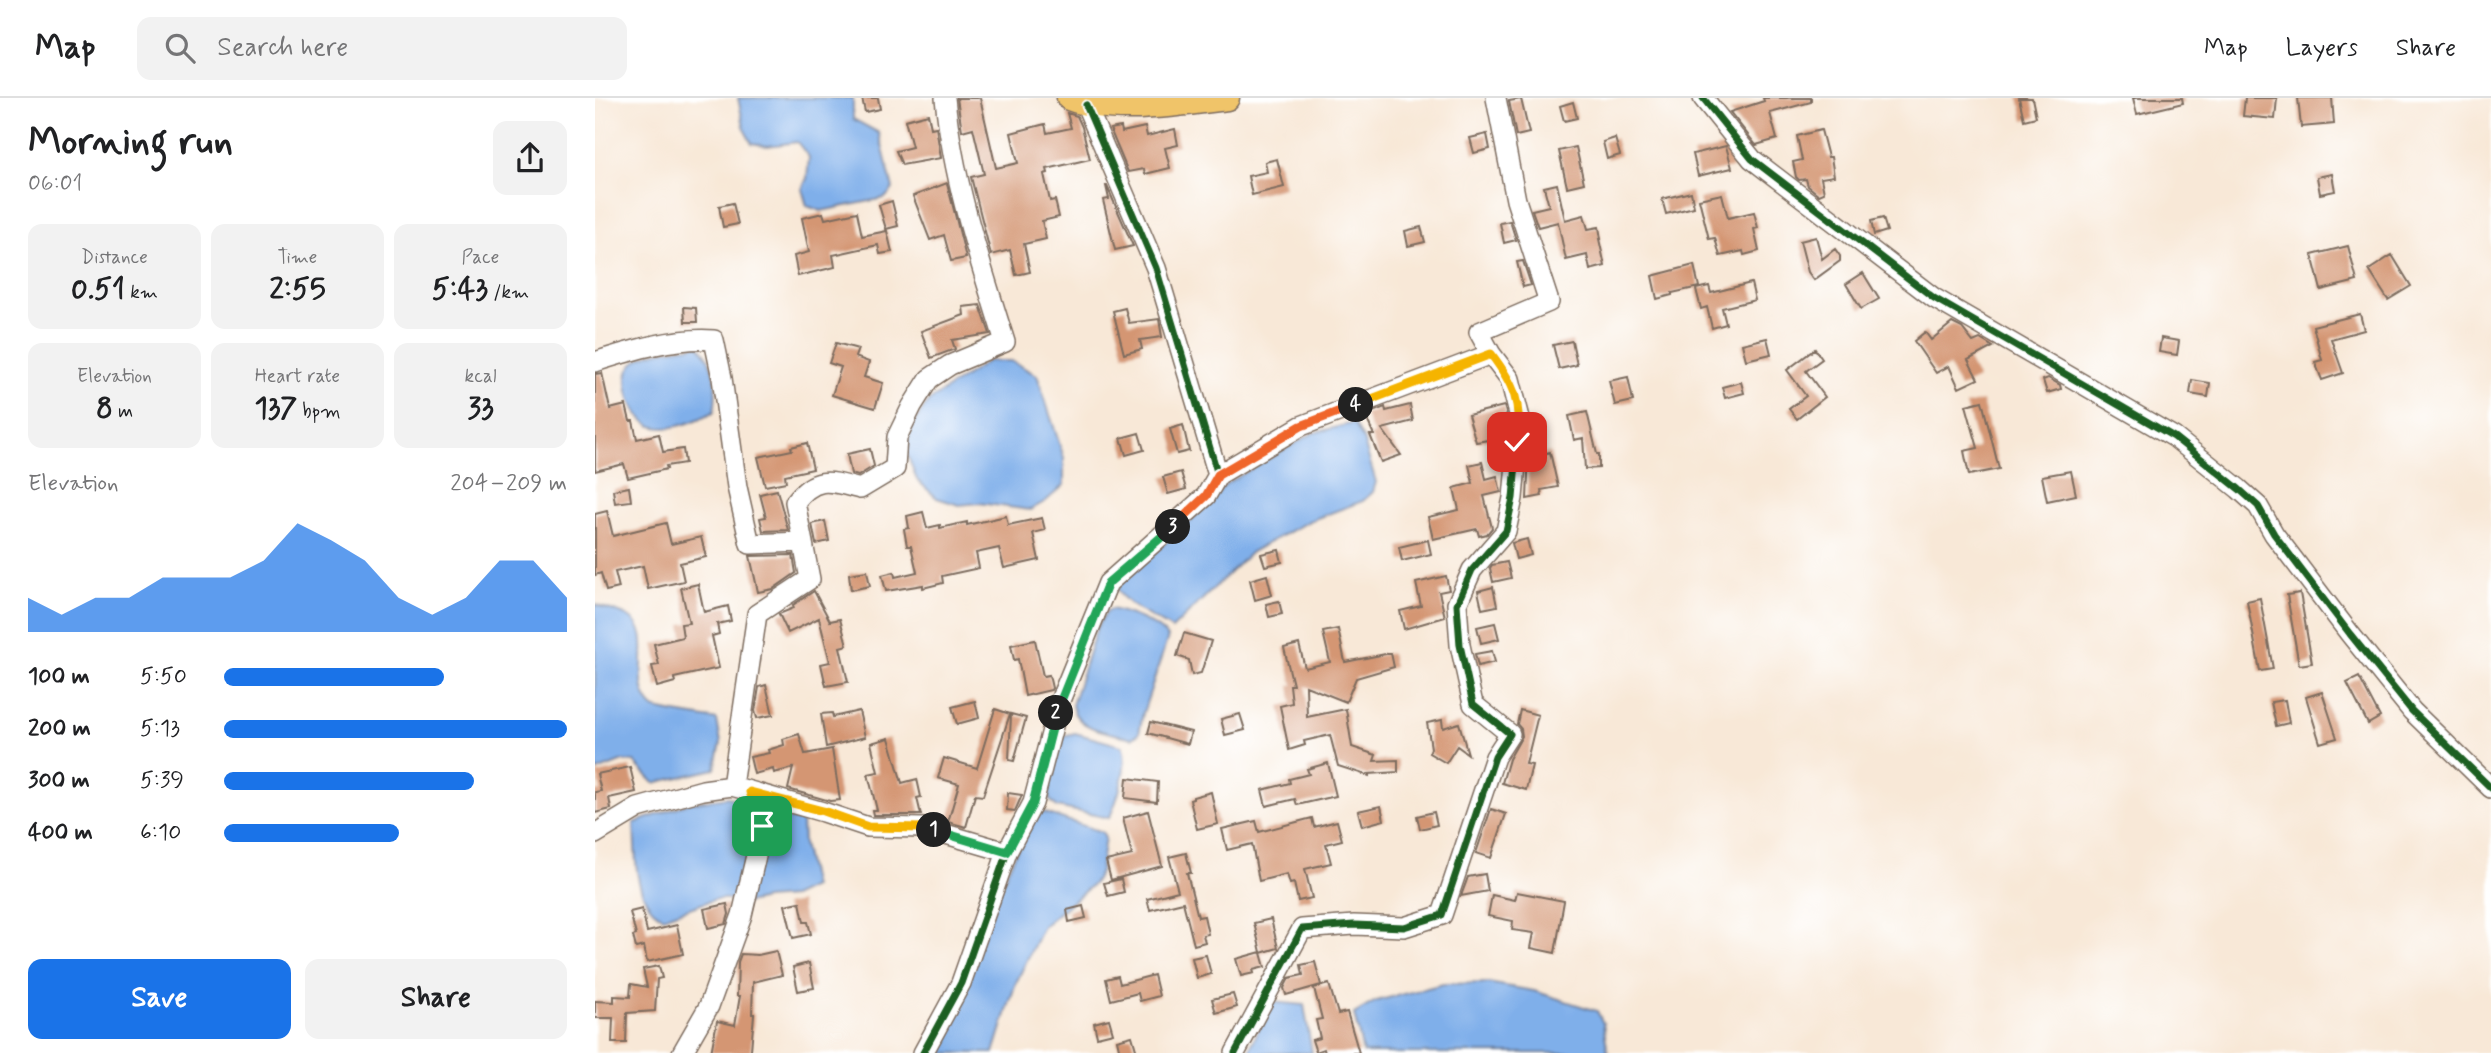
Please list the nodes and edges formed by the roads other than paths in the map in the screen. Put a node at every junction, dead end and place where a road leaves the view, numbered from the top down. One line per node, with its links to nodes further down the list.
1 (945, 98): 9 (street)
2 (1227, 98): 5 (main road)
3 (1496, 98): 6 (street)
4 (1703, 98): 10 (street)
5 (1078, 101): 8 (street)
6 (1491, 354): 8 (street); 16 (street)
7 (595, 362): 9 (street)
8 (1218, 475): 13 (street)
9 (803, 542): 11 (street)
10 (2491, 788)
11 (741, 789): 12 (street); 13 (street); 14 (street)
12 (595, 834)
13 (1007, 852): 15 (street)
14 (681, 1053)
15 (923, 1053)
16 (1235, 1053)

